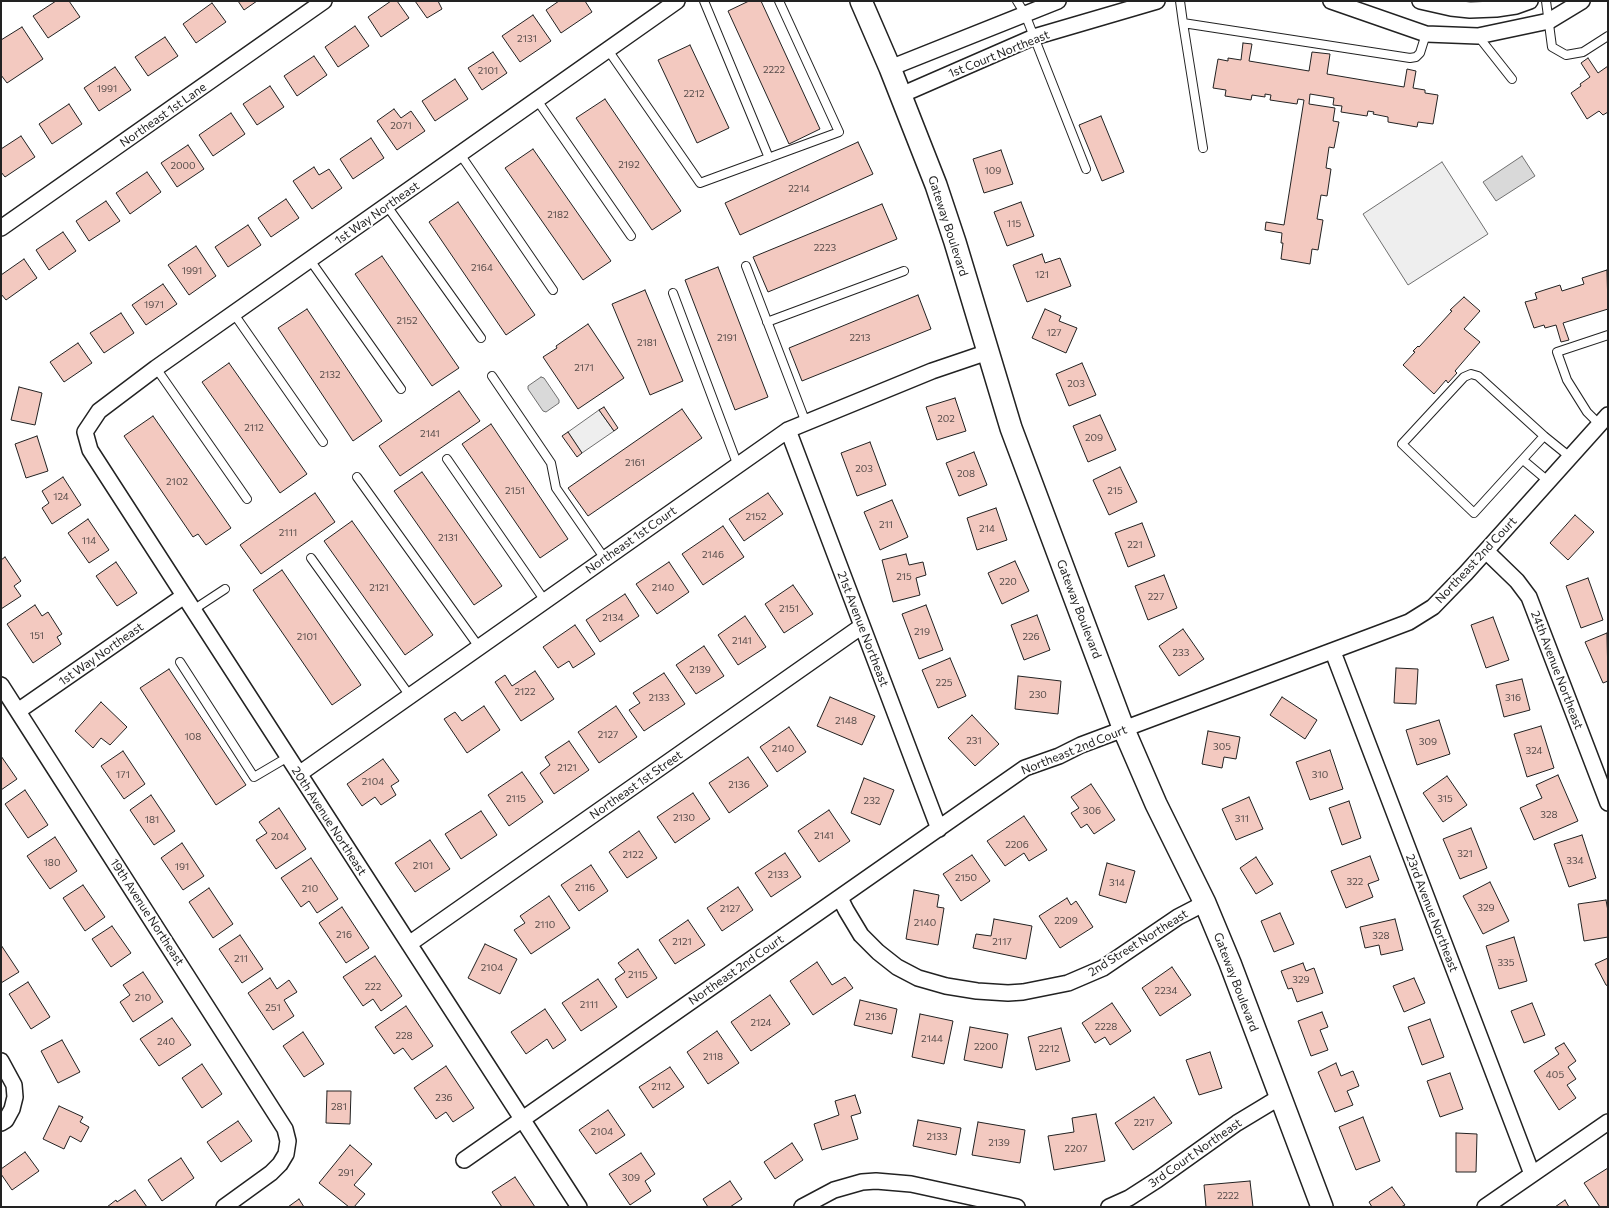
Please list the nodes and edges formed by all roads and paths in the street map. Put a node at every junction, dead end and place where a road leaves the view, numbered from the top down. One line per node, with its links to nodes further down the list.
1 (324, 1): 32 (street, Northeast 1st Lane)
2 (677, 1): 22 (street, 1st Way Northeast)
3 (704, 1): 29 (lane)
4 (779, 1): 29 (lane)
5 (861, 1): 23 (main road, Gateway Boulevard)
6 (1016, 1): 15 (lane)
7 (1058, 1): 15 (street)
8 (1180, 1): 17 (lane)
9 (1331, 1): 18 (street)
10 (1420, 1): 11 (street)
11 (1530, 1)
12 (1546, 1): 16 (lane)
13 (1582, 1): 16 (street)
14 (1153, 2): 21 (street, 1st Court Northeast)
15 (1025, 14): 21 (lane); 23 (street)
16 (1549, 21): 19 (street); 20 (lane)
17 (1183, 23): 18 (lane); 27 (lane)
18 (1426, 34): 19 (street)
19 (1478, 36): 24 (lane)
20 (1608, 36)
21 (1034, 37): 25 (street, 1st Court Northeast); 30 (lane)
22 (608, 50): 26 (street, 1st Way Northeast); 29 (lane)
23 (890, 68): 25 (main road, Gateway Boulevard)
24 (1512, 79)
25 (901, 95): 43 (main road, Gateway Boulevard)
26 (537, 100): 28 (street, 1st Way Northeast); 33 (lane)
27 (1203, 148)
28 (460, 154): 31 (street, 1st Way Northeast); 37 (lane)
29 (769, 158)
30 (1086, 169)
31 (387, 206): 34 (street, 1st Way Northeast); 42 (lane)
32 (1, 228)
33 (631, 236)
34 (310, 260): 39 (street, 1st Way Northeast); 46 (lane)
35 (746, 266): 40 (lane)
36 (904, 271): 40 (lane)
37 (553, 290)
38 (673, 293): 56 (lane)
39 (234, 314): 44 (street, 1st Way Northeast); 52 (lane)
40 (768, 322): 48 (lane)
41 (1608, 335): 47 (lane)
42 (481, 338)
43 (988, 352): 48 (street, Northeast 1st Court); 74 (main road, Gateway Boulevard)
44 (156, 368): 50 (street, 1st Way Northeast); 59 (lane)
45 (492, 376): 62 (lane)
46 (401, 389)
47 (1604, 419): 53 (street, Northeast 2nd Court)
48 (806, 423): 49 (street, Northeast 1st Court)
49 (788, 430): 56 (street, Northeast 1st Court); 67 (street, 21st Avenue Northeast)
50 (85, 432): 64 (street, 20th Avenue Northeast)
51 (1544, 436): 53 (lane); 55 (lane); 55 (lane)
52 (323, 442)
53 (1570, 457): 58 (street, Northeast 2nd Court)
54 (447, 459): 65 (lane)
55 (1523, 460): 58 (lane)
56 (738, 466): 62 (street, Northeast 1st Court)
57 (357, 477): 68 (lane)
58 (1548, 481): 60 (street, Northeast 2nd Court)
59 (246, 499)
60 (1486, 551): 69 (street, Northeast 2nd Court); 77 (street, 24th Avenue Northeast)
61 (311, 558): 72 (lane)
62 (605, 559): 65 (street, Northeast 1st Court)
63 (225, 589): 66 (lane)
64 (184, 596): 66 (street, 20th Avenue Northeast); 73 (street, 1st Way Northeast)
65 (546, 601): 68 (street, Northeast 1st Court)
66 (193, 610): 75 (street, 20th Avenue Northeast)
67 (862, 626): 78 (street, 21st Avenue Northeast); 81 (street, Northeast 1st Street)
68 (479, 647): 72 (street, Northeast 1st Court)
69 (1333, 652): 74 (street, Northeast 2nd Court); 88 (street, 23rd Avenue Northeast)
70 (180, 662): 75 (lane)
71 (1, 685): 73 (street, 19th Avenue Northeast)
72 (410, 696): 76 (street, Northeast 1st Court)
73 (18, 711): 89 (street, 19th Avenue Northeast)
74 (1124, 730): 78 (street, Northeast 2nd Court); 80 (main road, Gateway Boulevard)
75 (288, 757): 76 (street, 20th Avenue Northeast)
76 (299, 774): 81 (street, 20th Avenue Northeast)
77 (1608, 803)
78 (939, 829): 79 (street, Northeast 2nd Court)
79 (840, 898): 80 (street, 2nd Street Northeast); 84 (street, Northeast 2nd Court)
80 (1205, 903): 83 (main road, Gateway Boulevard)
81 (409, 944): 84 (street, 20th Avenue Northeast)
82 (1, 1061): 86 (street)
83 (1280, 1097): 93 (street, 3rd Court Northeast); 94 (main road, Gateway Boulevard)
84 (523, 1119): 87 (street, Northeast 2nd Court); 90 (street, 20th Avenue Northeast)
85 (1608, 1122): 88 (street)
86 (1, 1123)
87 (464, 1160)
88 (1532, 1174): 95 (street)
89 (224, 1207)
90 (579, 1207)
91 (802, 1207): 92 (street)
92 (1017, 1207)
93 (1109, 1207)
94 (1322, 1207)
95 (1485, 1207)

